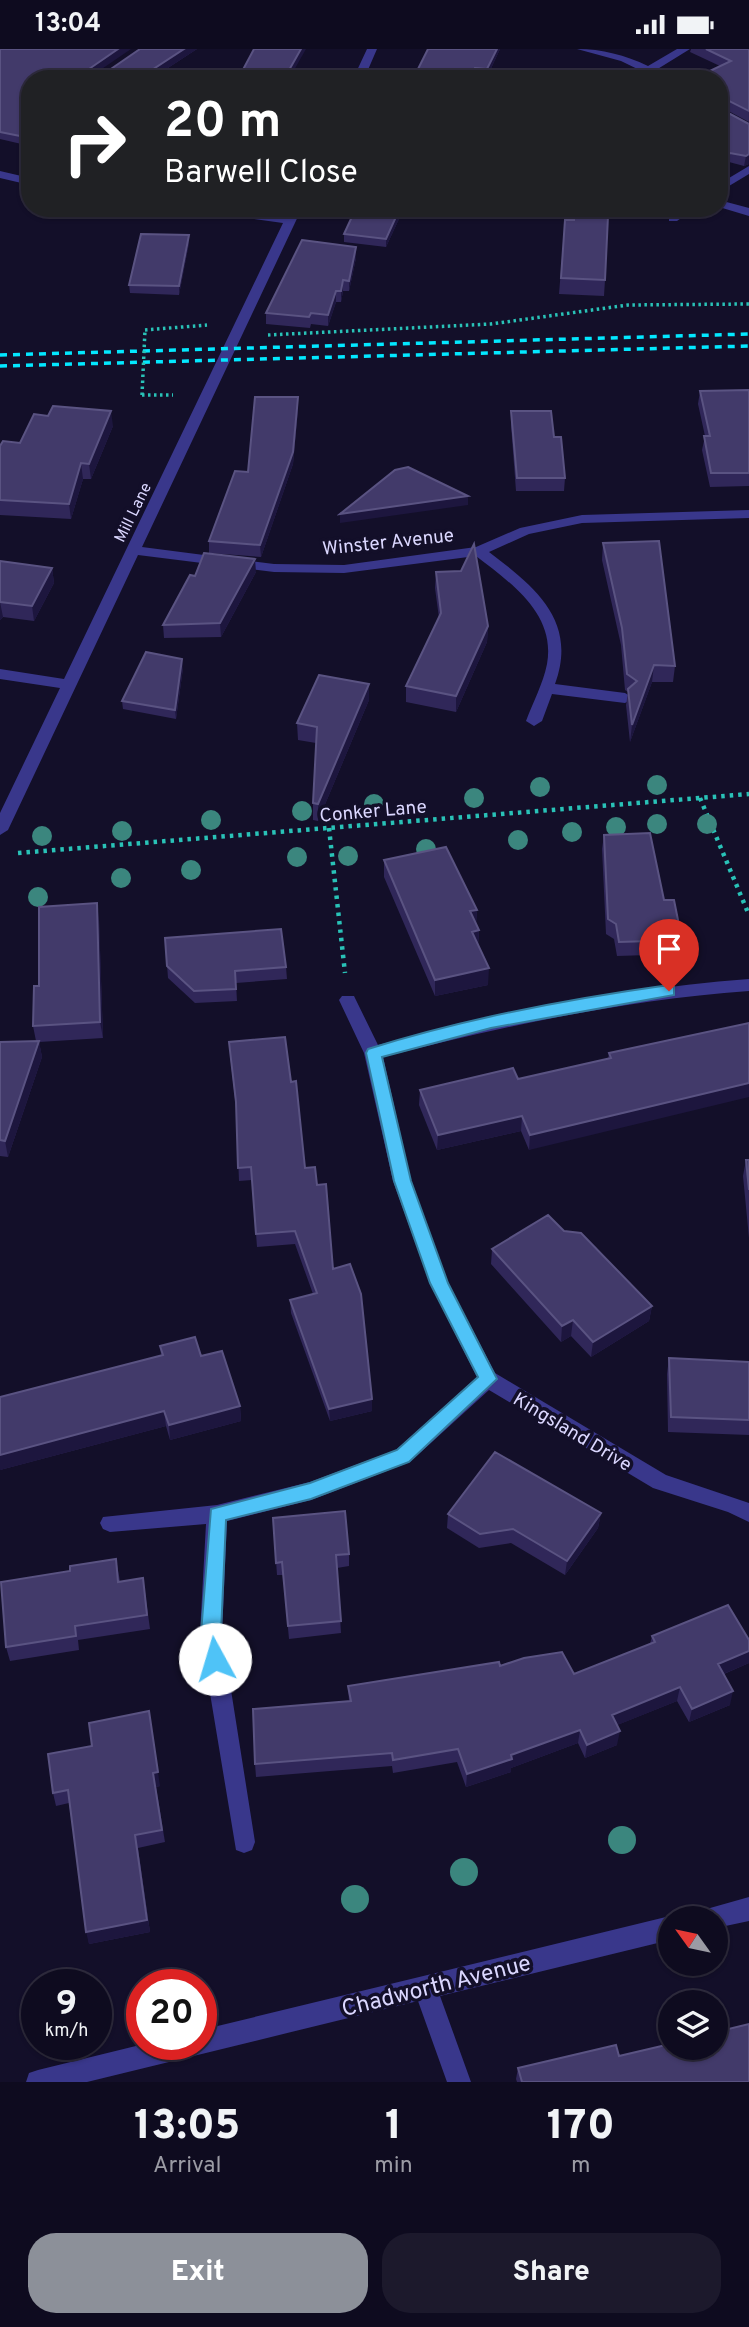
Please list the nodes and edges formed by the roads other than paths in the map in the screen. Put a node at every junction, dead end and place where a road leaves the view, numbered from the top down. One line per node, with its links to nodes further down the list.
1 (372, 49): 5 (street)
2 (582, 49): 4 (street)
3 (685, 49): 4 (street)
4 (650, 69)
5 (362, 70)
6 (749, 169): 9 (street)
7 (0, 174): 8 (street)
8 (21, 179)
9 (728, 183)
10 (728, 206): 11 (street)
11 (749, 212)
12 (292, 217): 14 (street, Mill Lane)
13 (749, 514): 15 (street, Winster Avenue)
14 (133, 550): 15 (street, Winster Avenue); 17 (street, Mill Lane)
15 (479, 551): 18 (street, Winster Avenue)
16 (0, 674): 17 (street)
17 (70, 685): 21 (street, Mill Lane)
18 (546, 688): 19 (street); 20 (street, Winster Avenue)
19 (625, 698)
20 (534, 721)
21 (0, 830)
22 (749, 985): 24 (street)
23 (348, 1000): 24 (street)
24 (373, 1053): 25 (street)
25 (488, 1379): 26 (street, Kingsland Drive); 27 (street)
26 (749, 1513)
27 (217, 1514): 28 (street); 29 (street)
28 (110, 1523)
29 (244, 1842)
30 (749, 1909): 31 (street)
31 (728, 1914)
32 (658, 1931): 33 (street, Chadworth Avenue)
33 (425, 1987): 34 (street, Chadworth Avenue); 37 (street)
34 (217, 2038)
35 (128, 2060): 36 (street)
36 (38, 2082)
37 (460, 2082)

